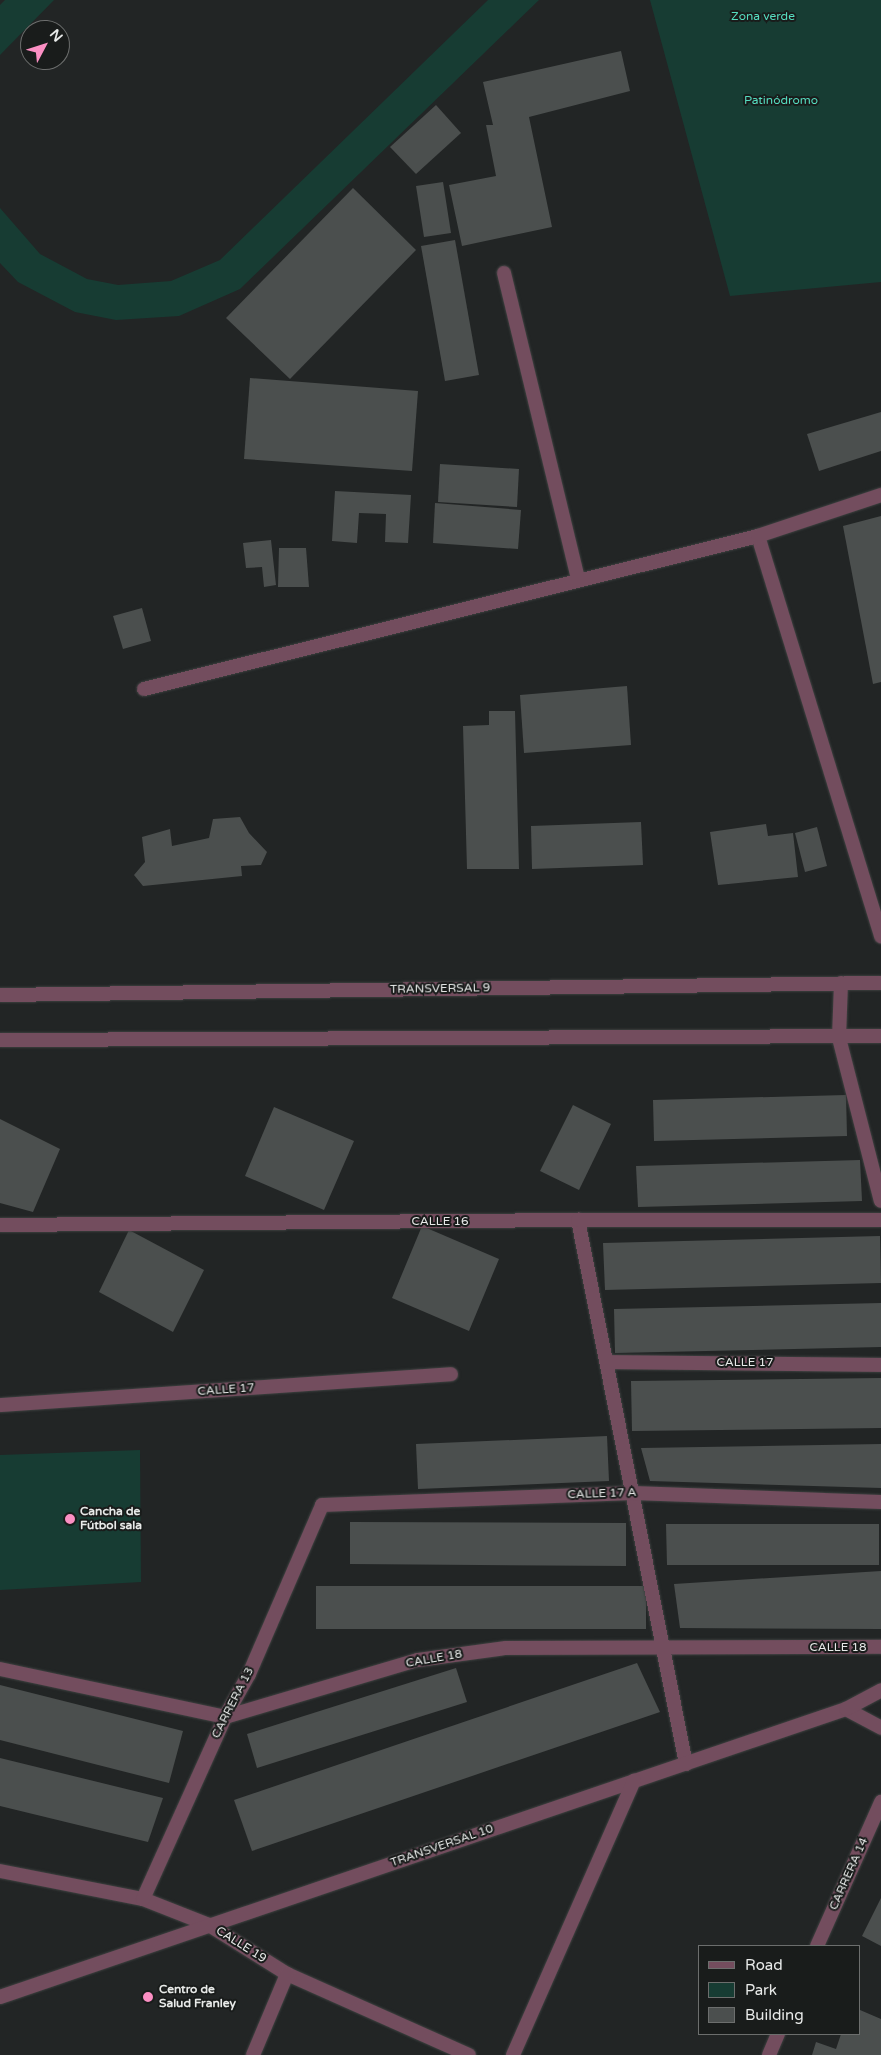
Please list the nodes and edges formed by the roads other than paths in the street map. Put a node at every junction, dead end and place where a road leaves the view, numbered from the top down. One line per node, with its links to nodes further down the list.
1 (504, 273): 4 (street)
2 (881, 495): 3 (street)
3 (758, 536): 4 (street); 6 (street)
4 (578, 580): 5 (street)
5 (144, 689)
6 (881, 937)
7 (841, 983): 8 (street, TRANSVERSAL 9); 9 (street, TRANSVERSAL 9); 11 (street)
8 (881, 983)
9 (0, 995)
10 (881, 1036): 11 (street)
11 (839, 1038): 12 (street); 13 (street)
12 (0, 1040)
13 (881, 1201)
14 (578, 1220): 15 (street, CALLE 16); 16 (street, CALLE 16); 17 (street)
15 (881, 1220)
16 (0, 1226)
17 (608, 1362): 18 (street, CALLE 17); 21 (street)
18 (881, 1365)
19 (452, 1374): 20 (street, CALLE 17)
20 (0, 1405)
21 (633, 1493): 22 (street, CALLE 17 A); 23 (street, CALLE 17 A); 25 (street)
22 (881, 1502)
23 (322, 1505): 29 (street, CARRERA 13)
24 (881, 1647): 25 (street, CALLE 18)
25 (663, 1649): 29 (street, CALLE 18); 31 (street)
26 (0, 1669): 29 (street, CALLE 18)
27 (881, 1690): 28 (street, TRANSVERSAL 10)
28 (846, 1709): 30 (street); 31 (street, TRANSVERSAL 10)
29 (225, 1717): 35 (street, CARRERA 13)
30 (881, 1728)
31 (686, 1764): 32 (street, TRANSVERSAL 10)
32 (634, 1781): 36 (street, TRANSVERSAL 10); 43 (street)
33 (881, 1802): 37 (street, CARRERA 14)
34 (0, 1871): 35 (street, CALLE 19)
35 (143, 1899): 36 (street, CALLE 19)
36 (209, 1925): 38 (street, CALLE 19); 39 (street, TRANSVERSAL 10)
37 (817, 1945)
38 (287, 1974): 41 (street); 42 (street, CALLE 19)
39 (0, 1996)
40 (778, 2035): 44 (street)
41 (253, 2055)
42 (470, 2055)
43 (513, 2055)
44 (769, 2055)

